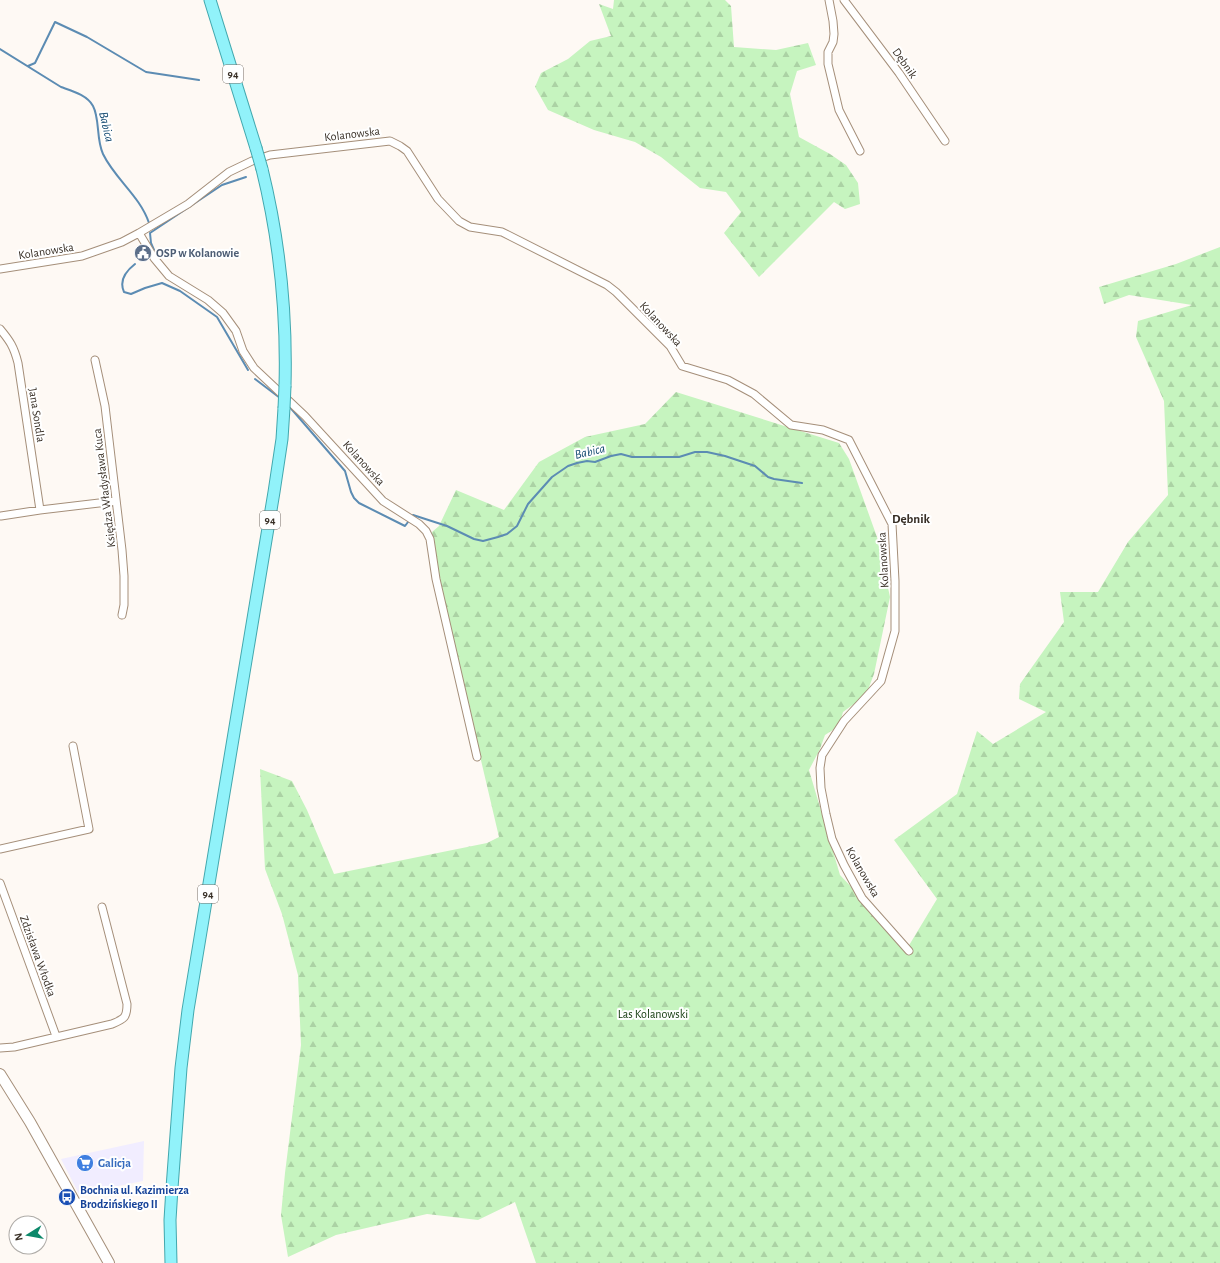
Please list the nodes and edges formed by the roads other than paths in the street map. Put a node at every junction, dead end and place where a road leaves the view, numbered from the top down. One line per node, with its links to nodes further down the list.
1 (210, 0): 23 (main road, 94, bridge)
2 (829, 0): 5 (street)
3 (844, 0): 4 (street, Dębnik)
4 (945, 141)
5 (860, 151)
6 (140, 233): 7 (street, Kolanowska); 15 (street, Kolanowska); 19 (street, Kolanowska)
7 (0, 269)
8 (0, 329): 11 (street, Jana Sondla)
9 (96, 360): 10 (street, Księdza Władysława Kuca)
10 (116, 502): 11 (street); 13 (street, Księdza Władysława Kuca)
11 (40, 510): 12 (street)
12 (1, 516)
13 (122, 615)
14 (73, 746): 16 (street)
15 (477, 757)
16 (0, 849)
17 (0, 883): 20 (street, Zdzisława Włodka)
18 (102, 906): 20 (street)
19 (909, 951)
20 (56, 1036): 21 (street)
21 (0, 1048)
22 (0, 1074): 24 (main road)
23 (175, 1158): 27 (main road, 94); 28 (main road, 94)
24 (99, 1244): 25 (main road); 26 (main road)
25 (109, 1263)
26 (118, 1263)
27 (171, 1263)
28 (177, 1263)

